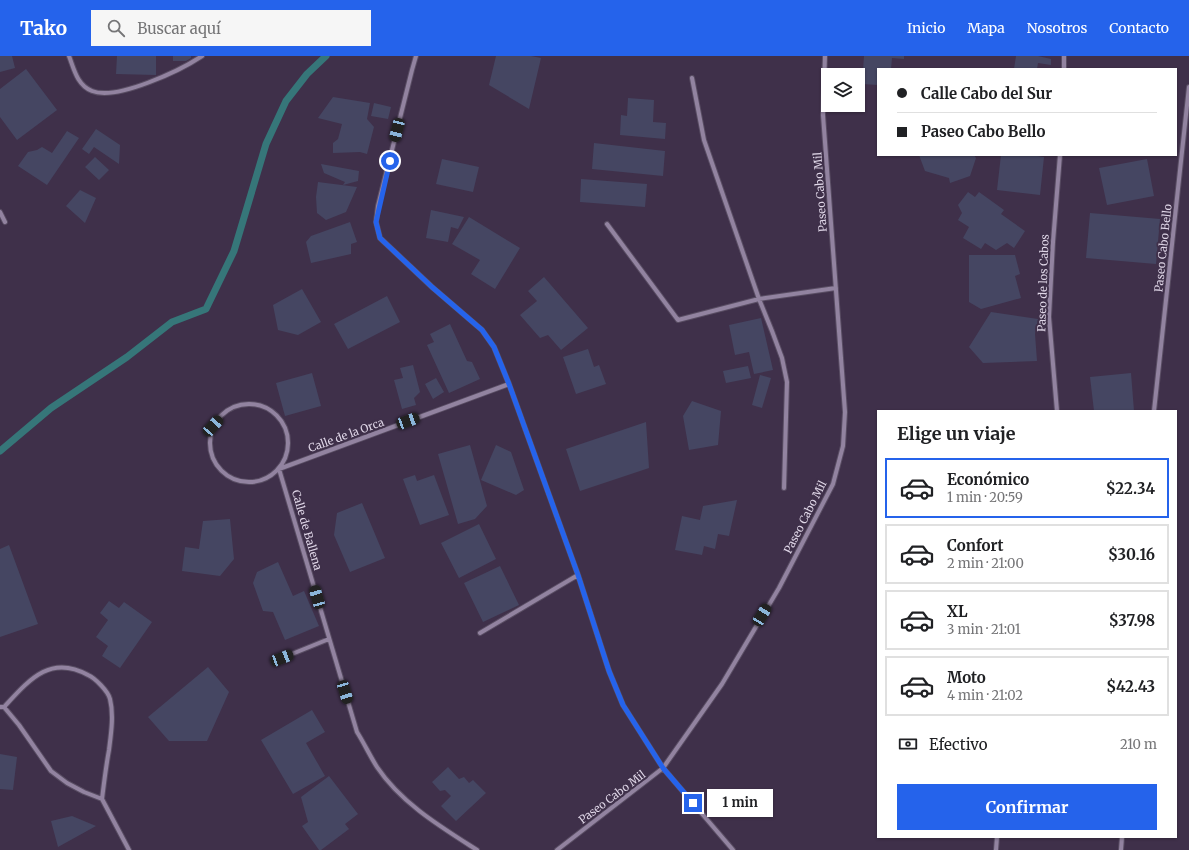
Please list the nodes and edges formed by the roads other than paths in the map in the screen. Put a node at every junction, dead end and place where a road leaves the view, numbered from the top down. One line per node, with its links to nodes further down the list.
1 (69, 56): 2 (street)
2 (202, 56)
3 (416, 56): 17 (street)
4 (825, 56): 15 (street, Paseo Cabo Mil)
5 (1064, 56): 6 (street)
6 (1064, 68)
7 (692, 78): 16 (street)
8 (1189, 87): 9 (street, Paseo Cabo Bello)
9 (1184, 143): 10 (street); 19 (street, Paseo Cabo Bello)
10 (1189, 144)
11 (1060, 156): 18 (street, Paseo de los Cabos)
12 (0, 212): 13 (street)
13 (5, 222)
14 (607, 224): 16 (street)
15 (836, 288): 16 (street); 27 (street, Paseo Cabo Mil)
16 (759, 299): 21 (street)
17 (509, 384): 20 (street, Calle de la Orca); 22 (street)
18 (1057, 410)
19 (1154, 410)
20 (279, 470): 20 (street, Calle de la Orca); 24 (street, Calle de Ballena)
21 (784, 488)
22 (578, 575): 23 (street); 27 (street)
23 (480, 633)
24 (329, 639): 25 (street); 32 (street, Calle de Ballena)
25 (282, 658)
26 (2, 707): 28 (street); 28 (street)
27 (663, 768): 33 (street, Paseo Cabo Mil); 34 (street)
28 (102, 799): 31 (street)
29 (997, 838): 35 (street)
30 (1122, 838): 36 (street)
31 (129, 850)
32 (476, 850)
33 (557, 850)
34 (733, 850)
35 (996, 850)
36 (1121, 850)

